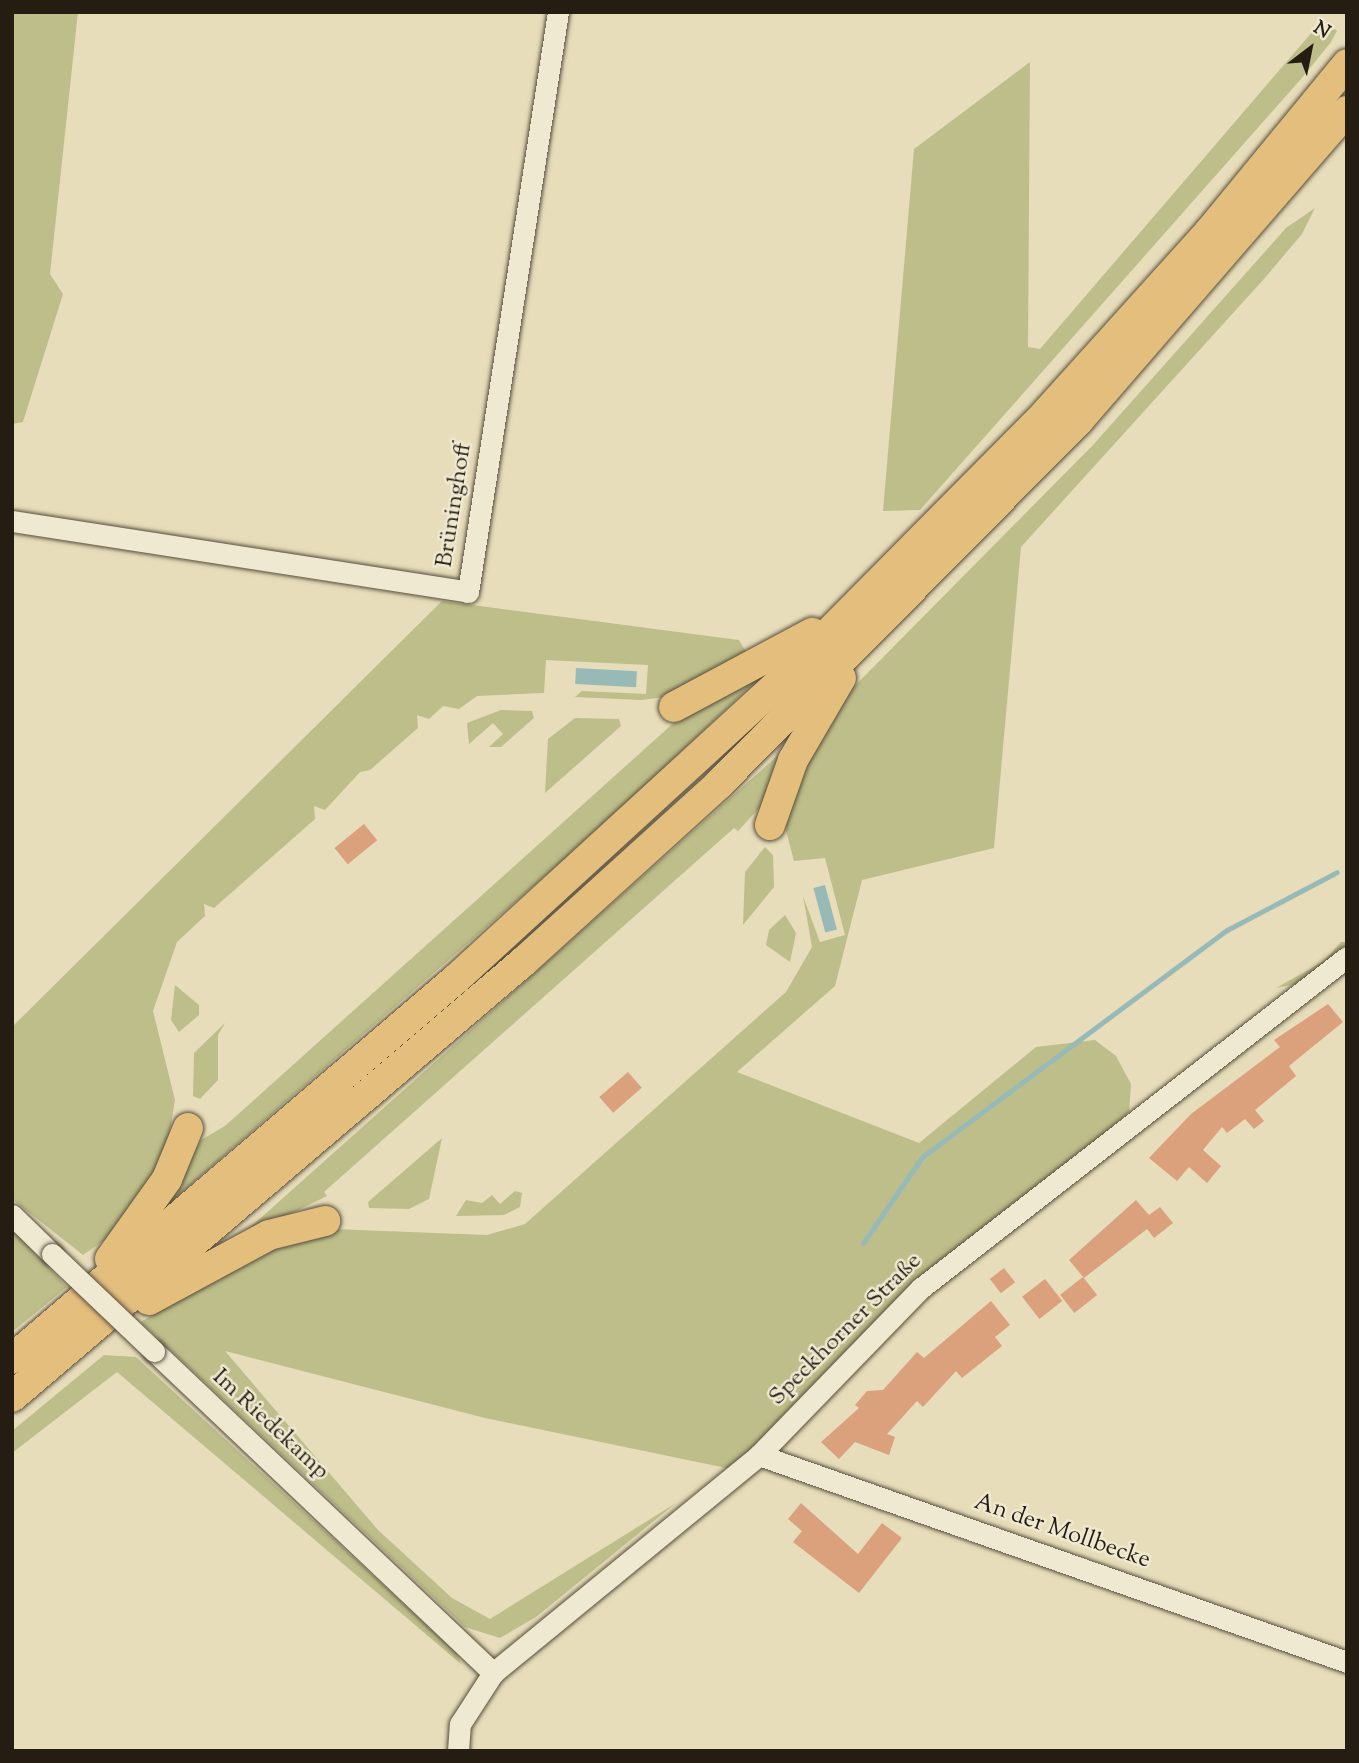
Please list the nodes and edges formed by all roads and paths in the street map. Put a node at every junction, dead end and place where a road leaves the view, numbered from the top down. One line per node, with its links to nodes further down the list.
1 (558, 12): 4 (street, Brüninghoff)
2 (1347, 64): 5 (highway)
3 (1347, 111): 6 (highway)
4 (12, 521)
5 (859, 603): 7 (highway); 13 (highway)
6 (864, 639): 8 (highway); 14 (highway)
7 (674, 707)
8 (770, 825)
9 (1347, 957): 17 (street, Speckhorner Straße)
10 (188, 1128): 13 (highway)
11 (12, 1215): 19 (street, Im Riedekamp, bridge)
12 (325, 1221): 14 (highway)
13 (63, 1317): 15 (highway)
14 (90, 1331): 16 (highway)
15 (12, 1359)
16 (12, 1398)
17 (760, 1455): 18 (street, An der Mollbecke); 19 (street, Speckhorner Straße)
18 (1347, 1662)
19 (494, 1673): 20 (street, Speckhorner Straße)
20 (458, 1751)

